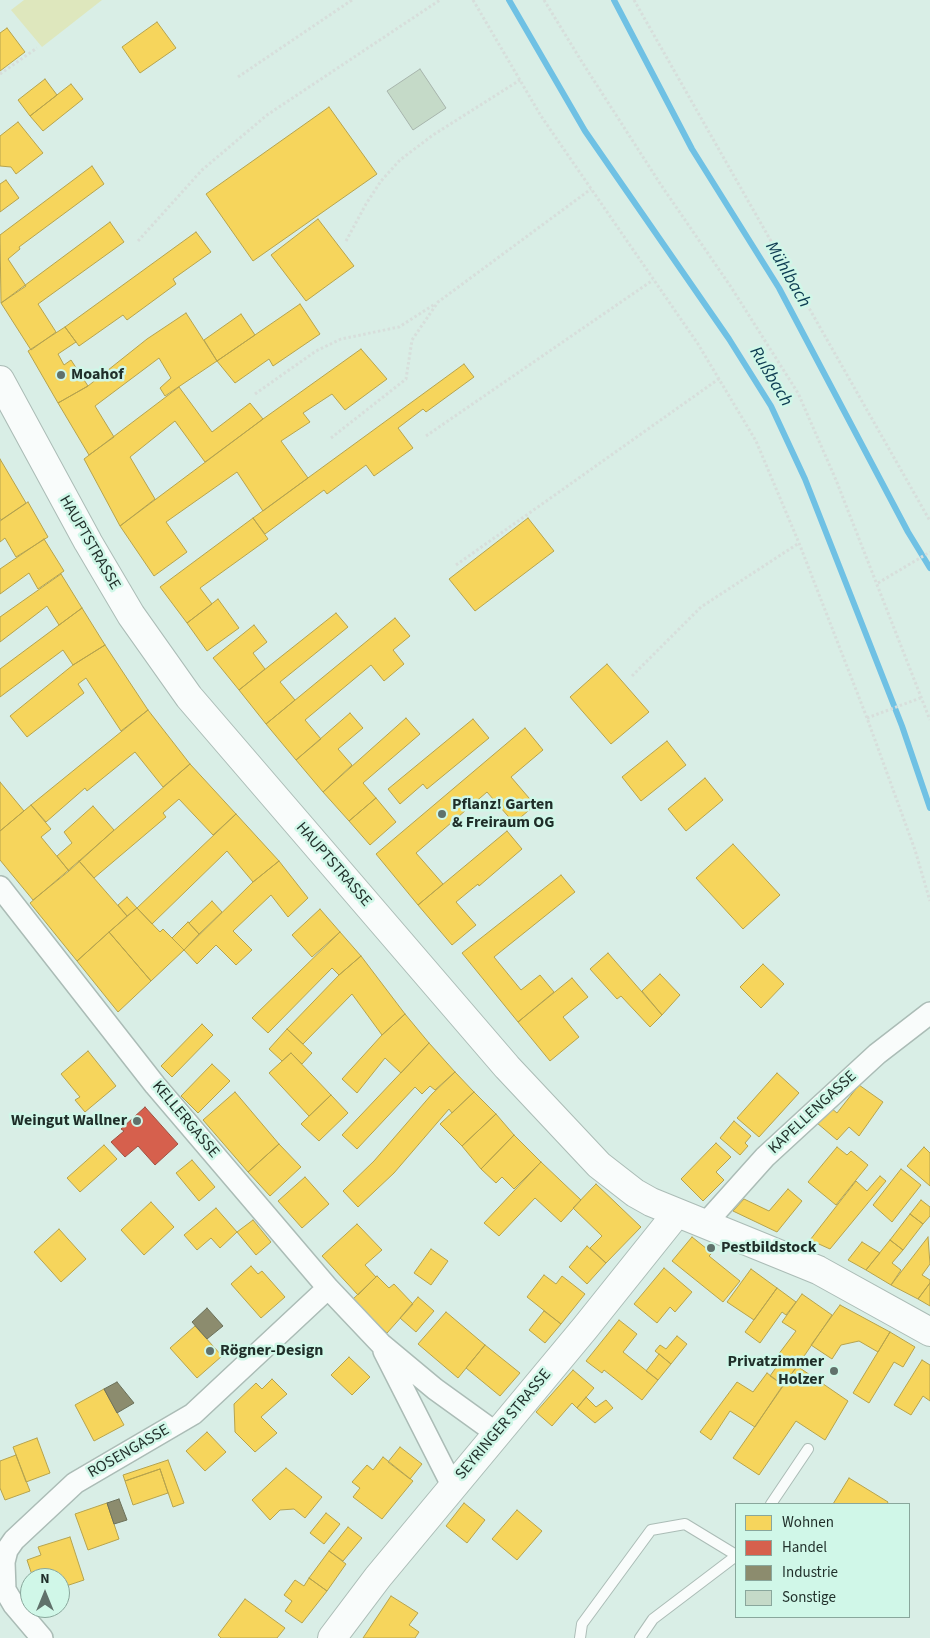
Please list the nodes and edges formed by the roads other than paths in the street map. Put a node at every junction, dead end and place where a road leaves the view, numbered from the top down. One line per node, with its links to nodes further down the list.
1 (0, 380): 4 (main road, HAUPTSTRASSE)
2 (0, 887): 6 (street, KELLERGASSE)
3 (930, 1012): 5 (street, KAPELLENGASSE)
4 (677, 1213): 5 (main road, HAUPTSTRASSE); 9 (main road, SEYRINGER STRASSE)
5 (705, 1224): 7 (main road, HAUPTSTRASSE)
6 (328, 1288): 8 (street, KELLERGASSE); 16 (street, ROSENGASSE)
7 (930, 1332)
8 (381, 1344): 9 (street, KELLERGASSE); 11 (street, KELLERGASSE)
9 (496, 1433): 11 (main road, SEYRINGER STRASSE)
10 (808, 1449): 12 (lane)
11 (453, 1487): 17 (main road, SEYRINGER STRASSE)
12 (772, 1503)
13 (735, 1554): 18 (lane)
14 (735, 1556): 15 (lane)
15 (653, 1619): 19 (lane); 20 (lane)
16 (42, 1638)
17 (332, 1638)
18 (580, 1638)
19 (635, 1638)
20 (640, 1638)

